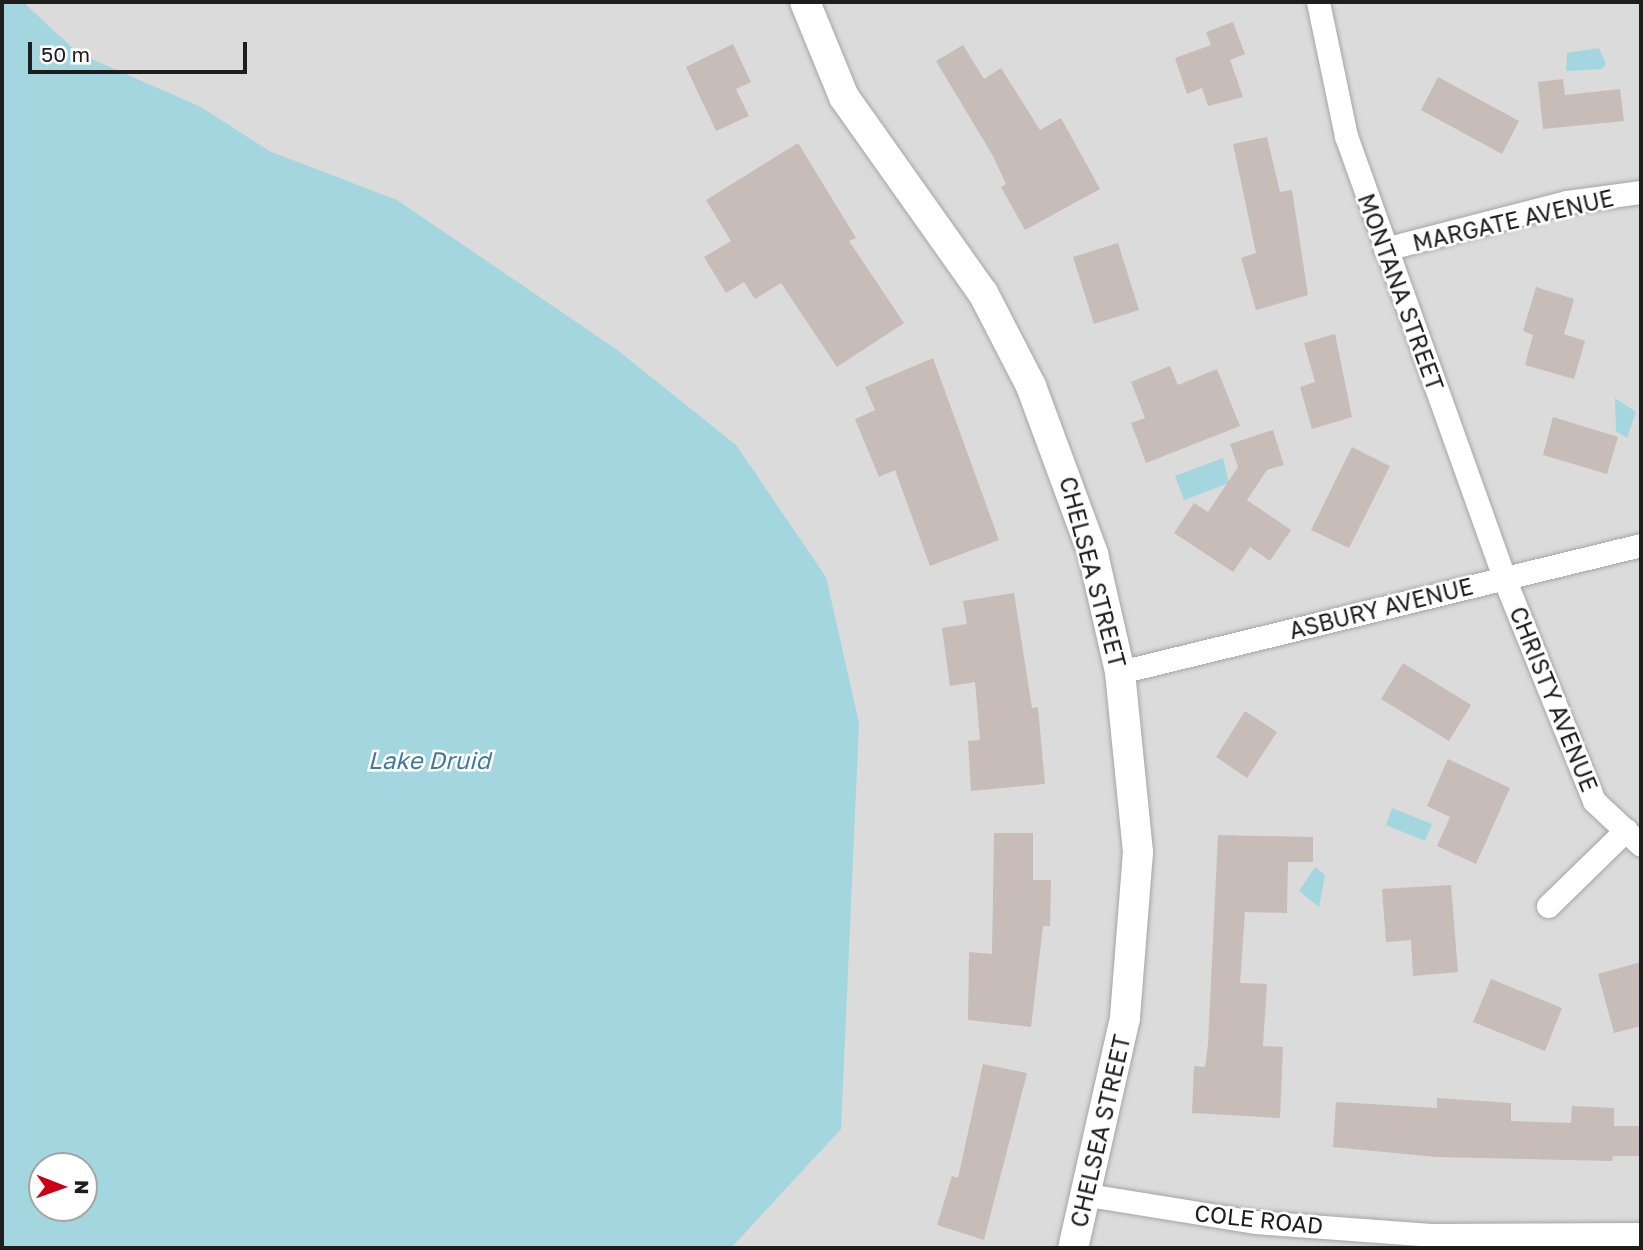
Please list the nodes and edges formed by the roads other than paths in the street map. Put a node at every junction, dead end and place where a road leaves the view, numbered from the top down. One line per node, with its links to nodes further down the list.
1 (805, 2): 7 (street, CHELSEA STREET)
2 (1318, 2): 4 (street, MONTANA STREET)
3 (1641, 192): 4 (street, MARGATE AVENUE)
4 (1385, 249): 6 (street, MONTANA STREET)
5 (1641, 545): 6 (street, ASBURY AVENUE)
6 (1504, 578): 7 (street, ASBURY AVENUE); 8 (street, CHRISTY AVENUE)
7 (1121, 672): 10 (street, CHELSEA STREET)
8 (1634, 838): 9 (street)
9 (1548, 906)
10 (1088, 1195): 11 (street, COLE ROAD); 12 (street, CHELSEA STREET)
11 (1641, 1234)
12 (1073, 1248)

